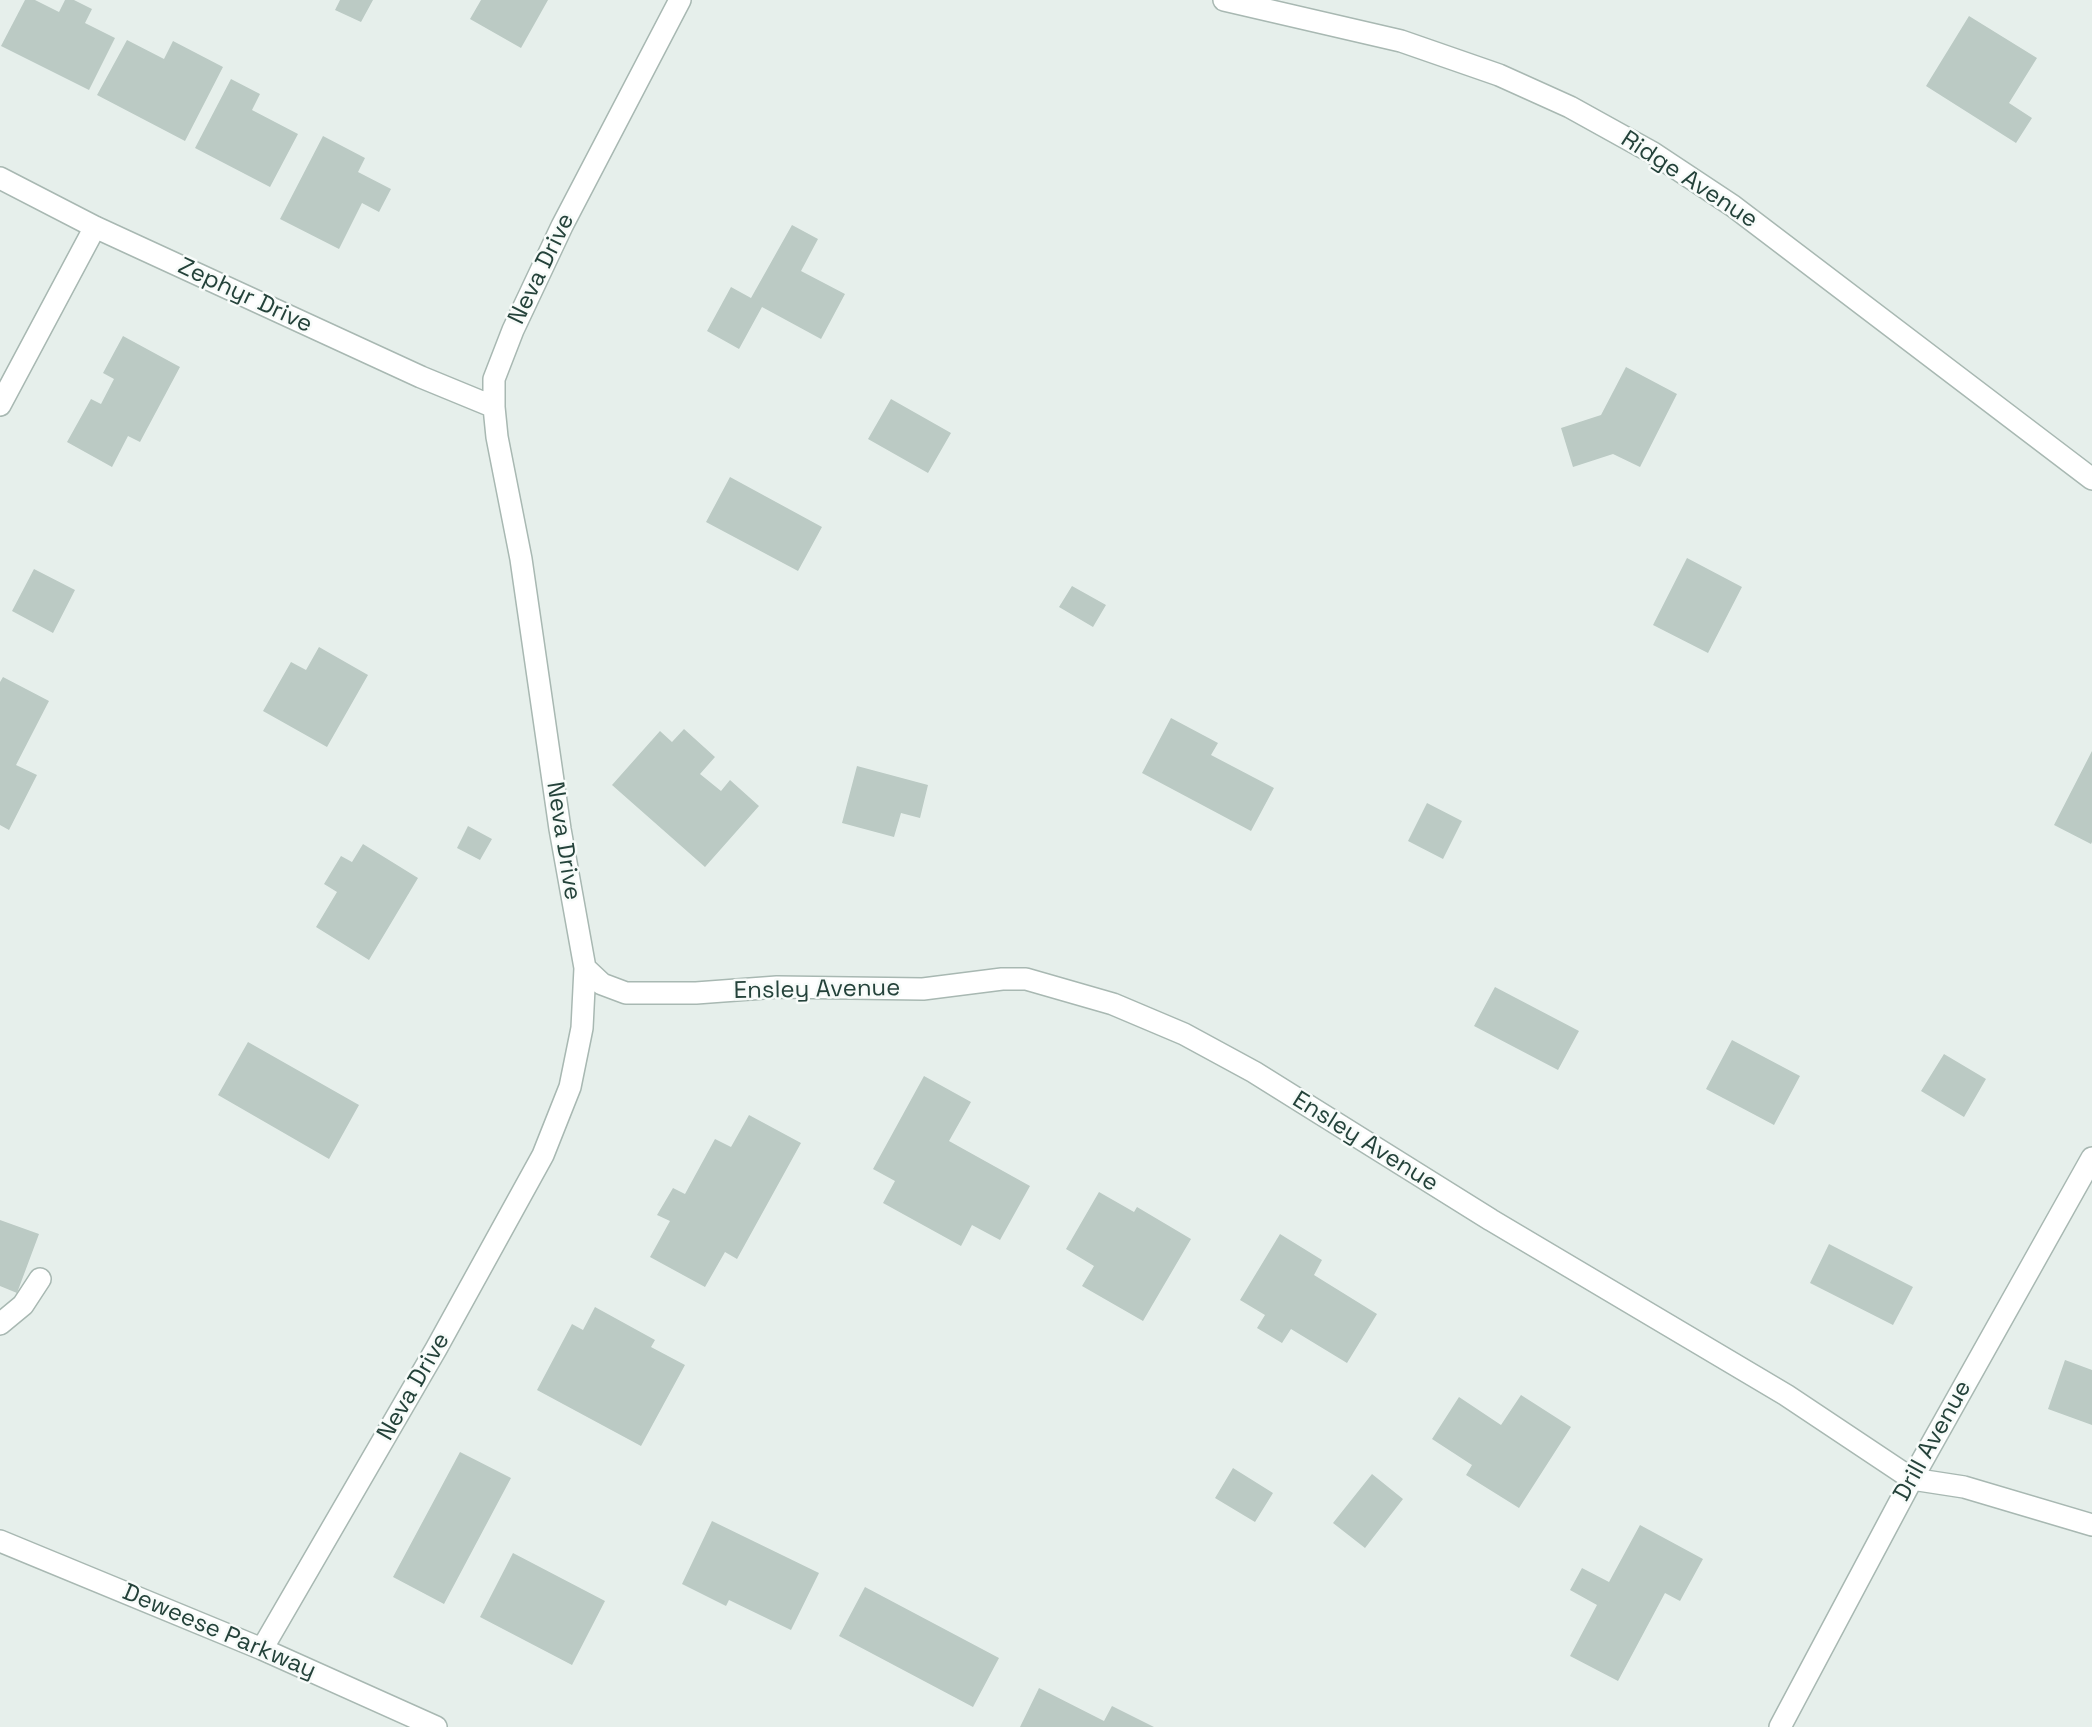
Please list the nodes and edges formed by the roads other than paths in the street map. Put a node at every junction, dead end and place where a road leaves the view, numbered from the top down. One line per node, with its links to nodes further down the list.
1 (680, 0): 6 (street, Neva Drive)
2 (1224, 0): 7 (street, Ridge Avenue)
3 (0, 178): 4 (street, Zephyr Drive)
4 (95, 227): 5 (street); 6 (street, Zephyr Drive)
5 (0, 405)
6 (494, 407): 8 (street, Neva Drive)
7 (2092, 479)
8 (585, 968): 12 (street, Ensley Avenue); 15 (street, Neva Drive)
9 (2092, 1158): 12 (street, Drill Avenue)
10 (40, 1279): 11 (street)
11 (0, 1324)
12 (1912, 1479): 13 (street, Ensley Avenue); 17 (street, Drill Avenue)
13 (2092, 1525)
14 (0, 1541): 15 (street, Deweese Parkway)
15 (262, 1649): 16 (street, Deweese Parkway)
16 (436, 1727)
17 (1780, 1727)

